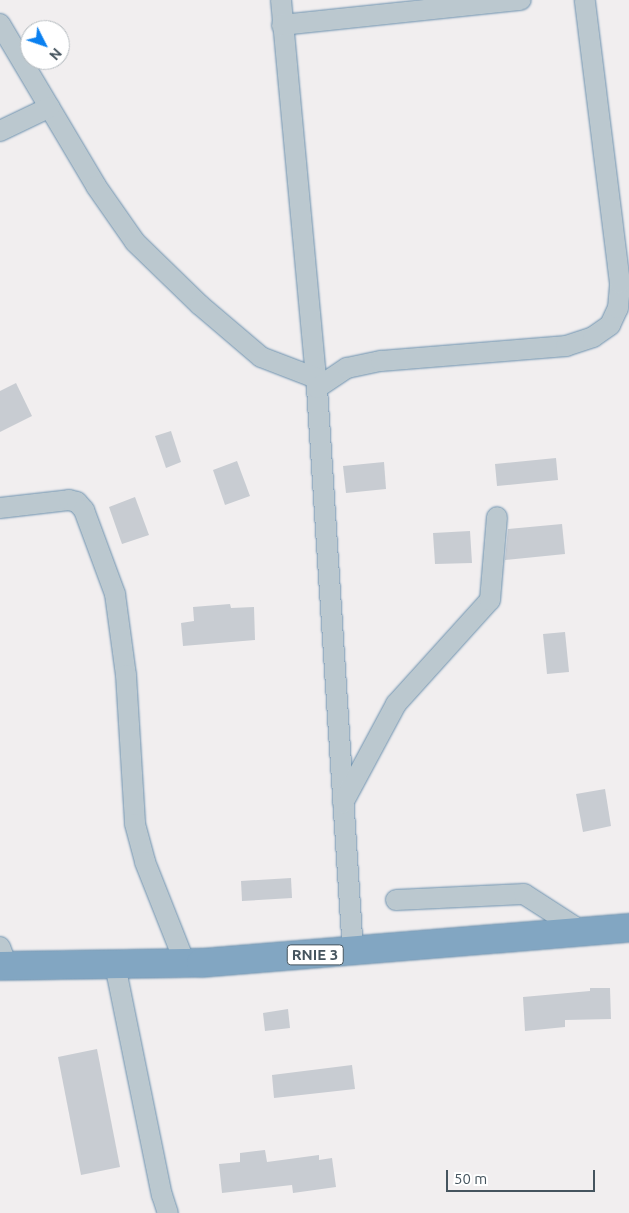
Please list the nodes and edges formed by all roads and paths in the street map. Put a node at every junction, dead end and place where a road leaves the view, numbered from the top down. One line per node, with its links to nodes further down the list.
1 (281, 0): 6 (street)
2 (521, 0): 4 (street)
3 (585, 0): 9 (street)
4 (422, 5): 6 (street)
5 (0, 24): 7 (street)
6 (282, 25): 9 (street)
7 (50, 107): 8 (street); 9 (street)
8 (0, 131)
9 (316, 383): 12 (street)
10 (0, 508): 18 (street)
11 (497, 517): 12 (street)
12 (343, 803): 16 (street)
13 (396, 900): 15 (street)
14 (629, 928): 15 (highway, RNIE 3)
15 (583, 932): 16 (highway, RNIE 3)
16 (353, 952): 18 (highway, RNIE 3)
17 (2, 960): 19 (highway, RNIE 3)
18 (185, 963): 19 (highway, RNIE 3)
19 (115, 965): 20 (street)
20 (168, 1213)

